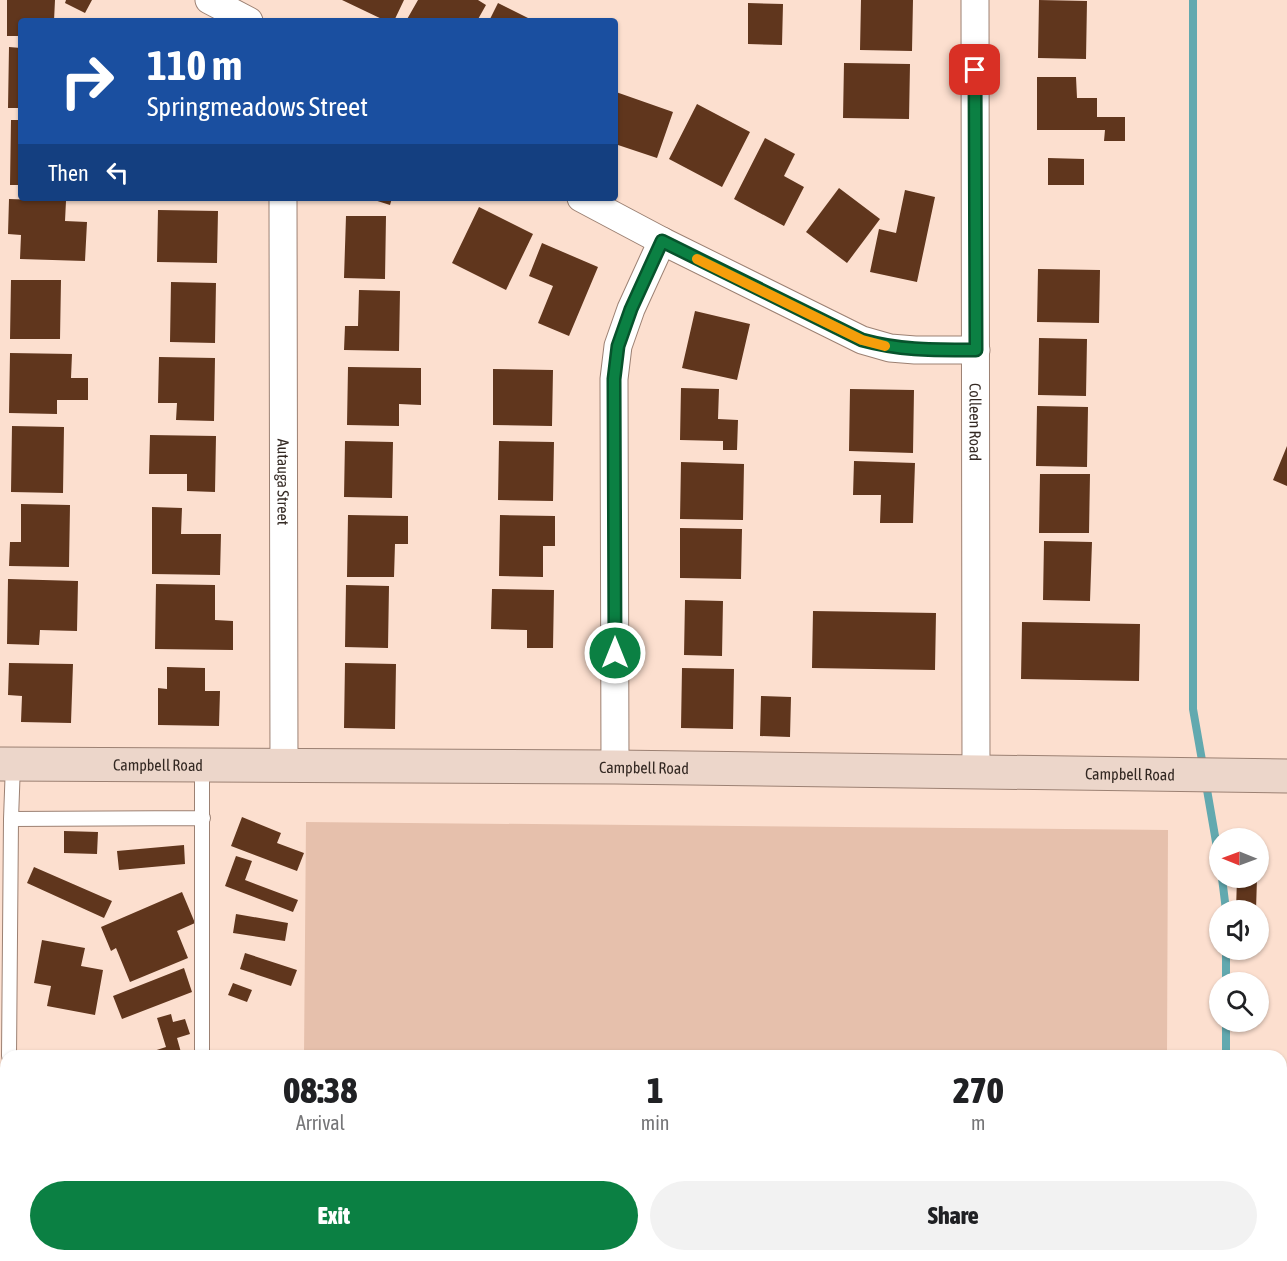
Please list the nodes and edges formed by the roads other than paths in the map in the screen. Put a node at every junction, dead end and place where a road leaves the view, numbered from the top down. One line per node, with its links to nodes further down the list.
1 (209, 0): 3 (street)
2 (975, 0): 7 (street, Colleen Road)
3 (243, 18)
4 (283, 201): 9 (street, Autauga Street)
5 (587, 201): 6 (street)
6 (662, 241): 7 (street); 11 (street)
7 (976, 350): 12 (street, Colleen Road)
8 (7, 764): 10 (street, Campbell Road); 15 (lane)
9 (284, 764): 10 (street, Campbell Road); 11 (street, Campbell Road)
10 (202, 765): 14 (lane)
11 (615, 767): 12 (street, Campbell Road)
12 (976, 772): 13 (street, Campbell Road)
13 (1287, 776)
14 (203, 818): 15 (lane); 17 (lane)
15 (11, 819): 16 (lane)
16 (9, 1050)
17 (202, 1050)

